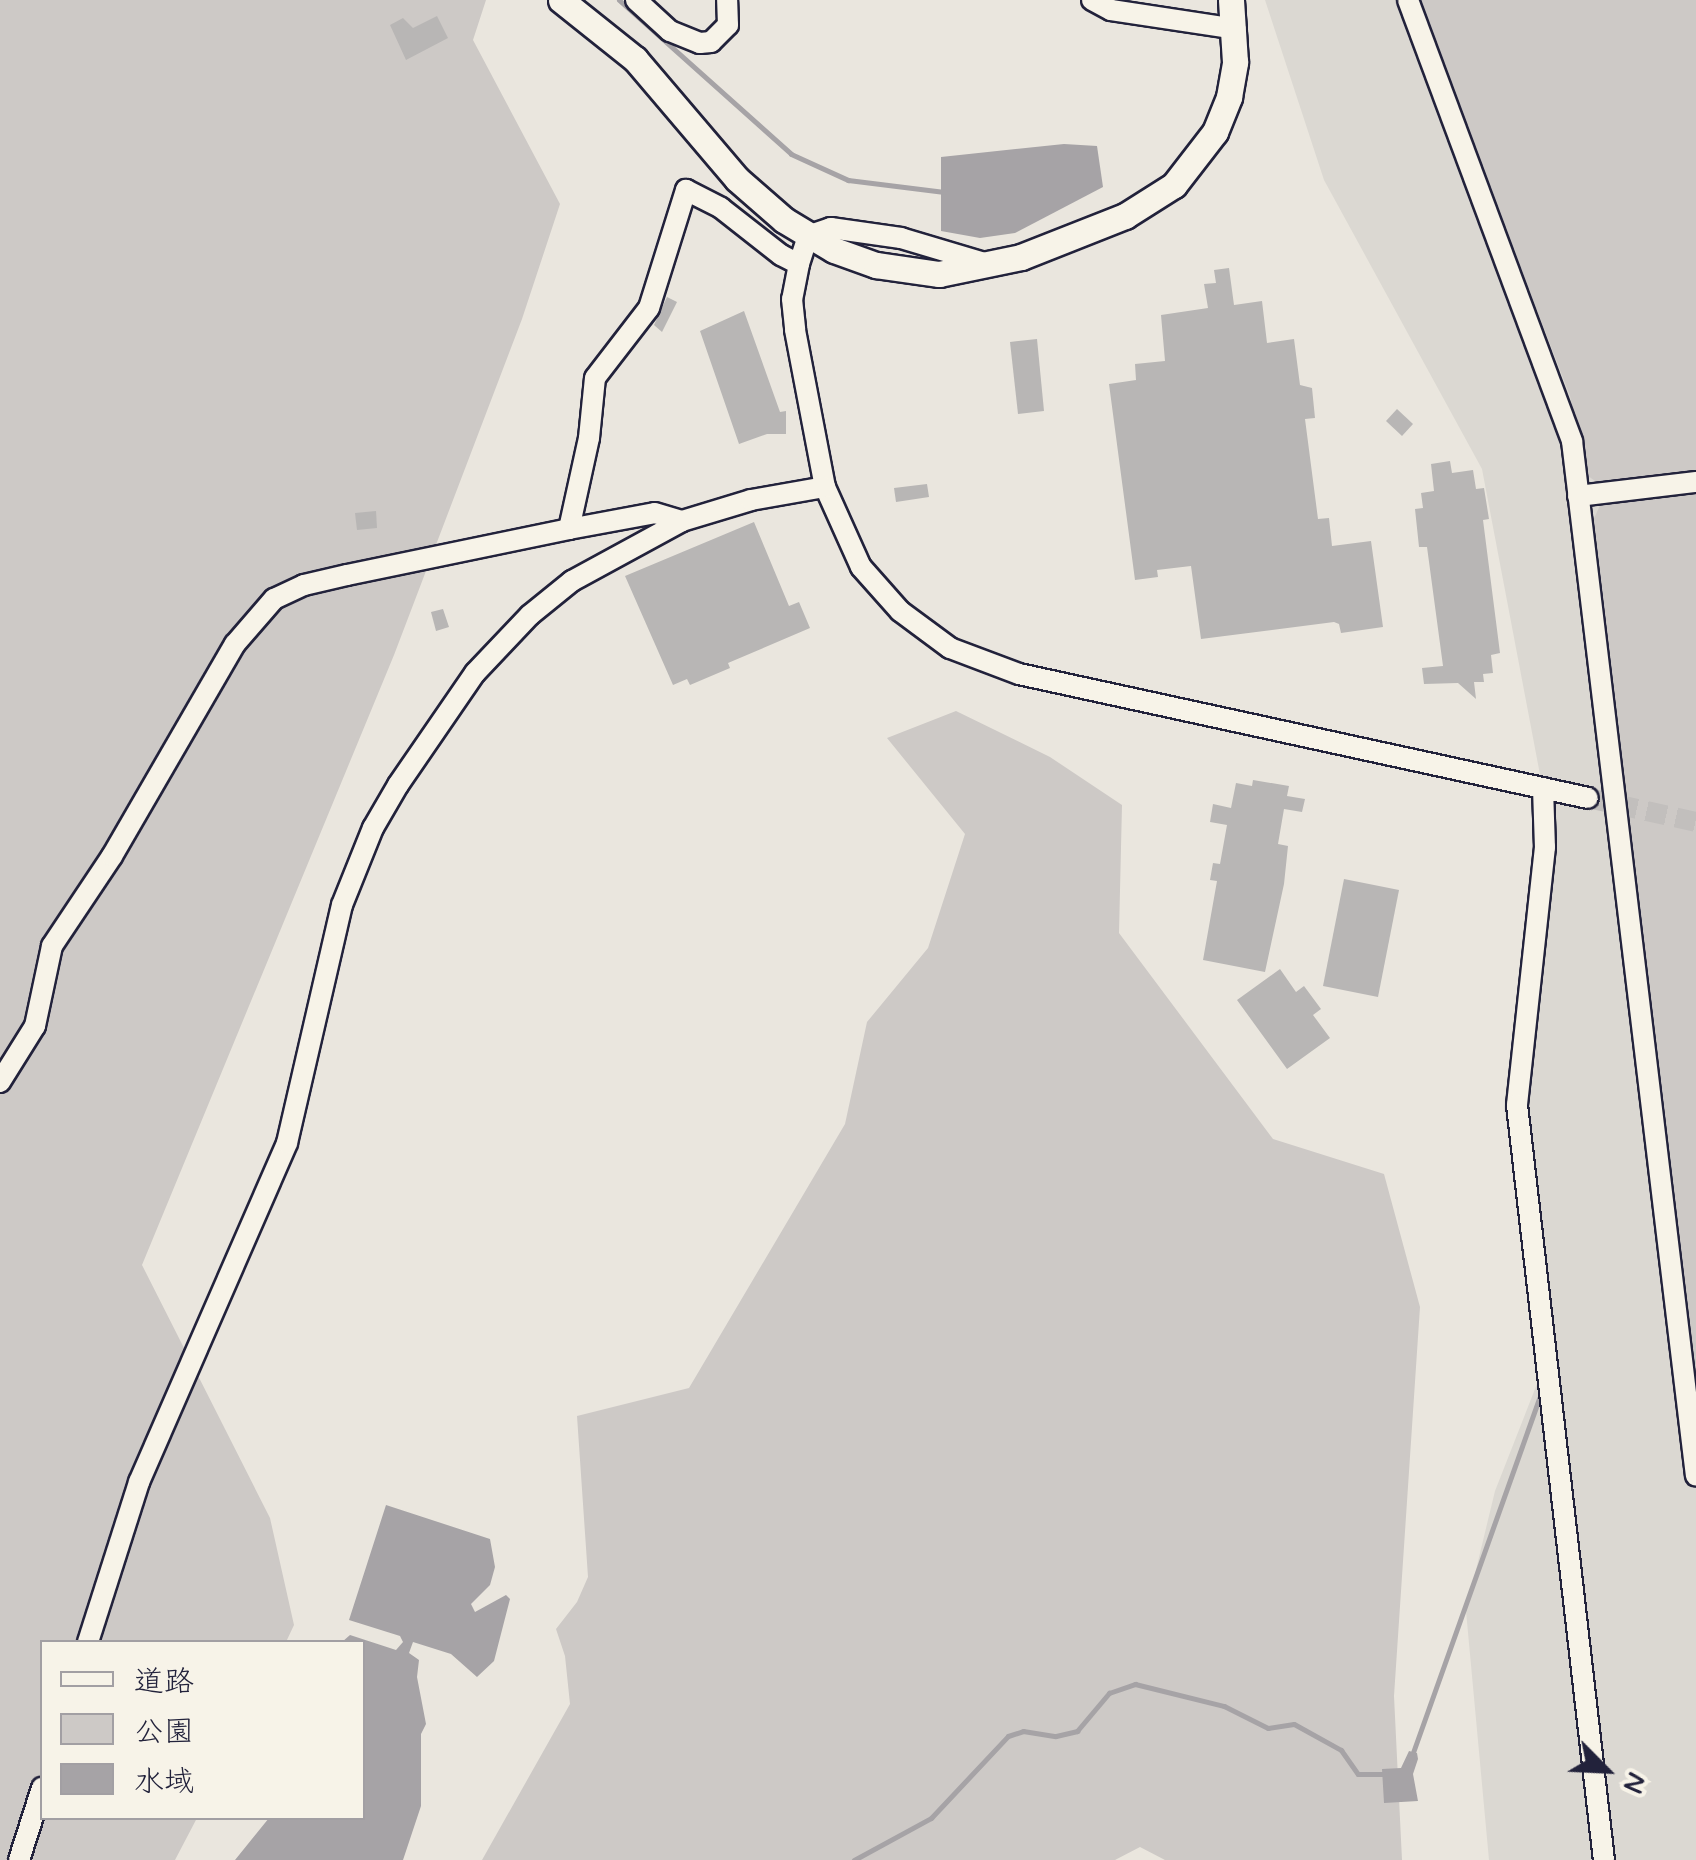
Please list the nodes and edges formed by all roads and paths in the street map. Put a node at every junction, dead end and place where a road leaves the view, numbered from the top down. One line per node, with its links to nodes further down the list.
1 (561, 0): 8 (main road)
2 (636, 0): 3 (street)
3 (727, 0)
4 (1092, 0): 7 (street)
5 (1231, 0): 7 (main road)
6 (1408, 0): 12 (street)
7 (1236, 29): 8 (main road)
8 (808, 236): 9 (street)
9 (799, 264): 11 (street); 14 (street)
10 (1696, 482): 12 (street)
11 (824, 487): 13 (street); 15 (street)
12 (1578, 496): 18 (street)
13 (682, 521): 14 (street); 20 (street)
14 (569, 529): 17 (street)
15 (1542, 788): 16 (street); 23 (street)
16 (1588, 798)
17 (0, 1082)
18 (1692, 1413): 19 (street)
19 (1696, 1476)
20 (89, 1640)
21 (40, 1794): 22 (street)
22 (19, 1860)
23 (1604, 1860)

